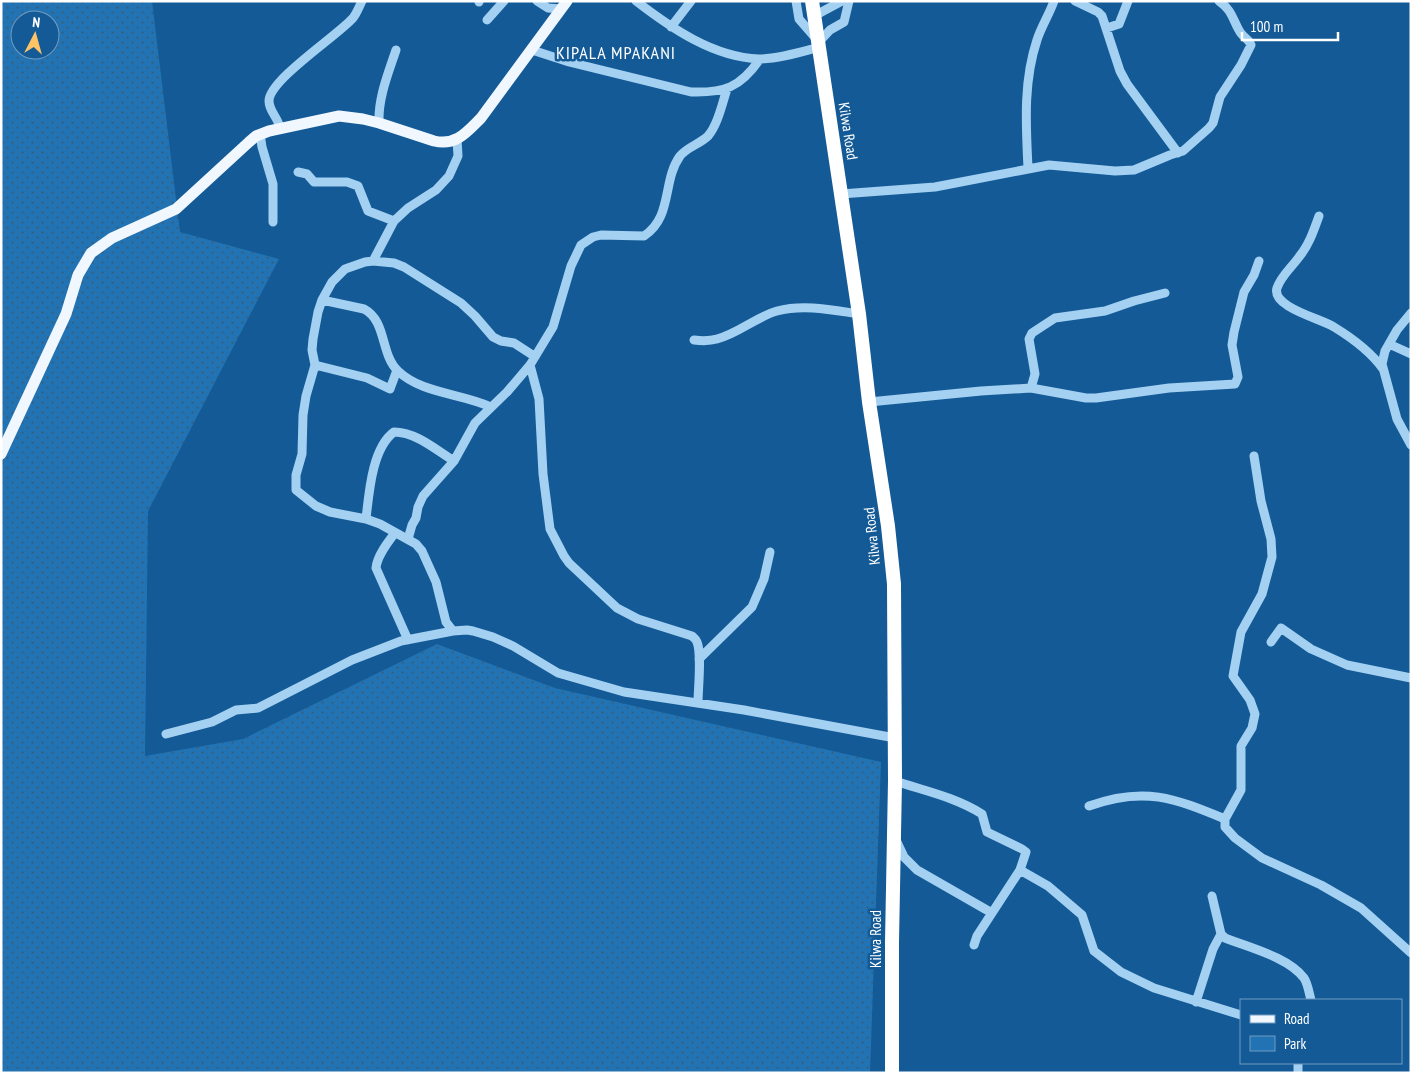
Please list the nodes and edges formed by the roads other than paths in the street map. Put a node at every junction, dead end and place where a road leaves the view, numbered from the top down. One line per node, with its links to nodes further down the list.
1 (362, 1): 25 (street)
2 (504, 1): 16 (street)
3 (537, 1): 14 (street)
4 (636, 1): 17 (street)
5 (691, 1): 17 (street)
6 (796, 1): 19 (street)
7 (812, 1): 15 (highway, Kilwa Road)
8 (842, 1): 15 (street)
9 (849, 1): 19 (street)
10 (1054, 1): 29 (street)
11 (1075, 1): 18 (street)
12 (1128, 1): 18 (street)
13 (1219, 1): 28 (street)
14 (564, 5): 21 (main road)
15 (814, 16): 19 (highway, Kilwa Road)
16 (487, 20)
17 (671, 27): 22 (street)
18 (1107, 28): 28 (street)
19 (819, 45): 22 (street); 31 (highway, Kilwa Road)
20 (396, 50): 24 (street)
21 (532, 50): 23 (street); 27 (main road)
22 (760, 59): 23 (street)
23 (727, 89): 44 (street)
24 (379, 123): 25 (main road); 27 (main road)
25 (280, 128): 26 (main road)
26 (260, 134): 34 (street); 52 (main road)
27 (457, 139): 33 (street)
28 (1178, 154): 29 (street)
29 (1028, 168): 31 (street)
30 (298, 172): 33 (street)
31 (841, 194): 40 (highway, Kilwa Road)
32 (1319, 216): 46 (street)
33 (394, 221): 35 (street)
34 (273, 222)
35 (373, 261): 38 (street); 44 (street)
36 (1259, 261): 48 (street)
37 (1165, 294): 48 (street)
38 (322, 300): 45 (street); 47 (street)
39 (1411, 313): 42 (street)
40 (859, 314): 41 (street); 49 (highway, Kilwa Road)
41 (694, 340)
42 (1389, 344): 43 (street); 46 (street)
43 (1411, 354)
44 (532, 360): 50 (street); 62 (street)
45 (315, 365): 47 (street); 55 (street)
46 (1383, 369): 51 (street)
47 (397, 370): 50 (street)
48 (1031, 388): 49 (street)
49 (869, 402): 66 (highway, Kilwa Road)
50 (490, 407): 54 (street)
51 (1411, 445)
52 (1, 454)
53 (1254, 456): 69 (street)
54 (454, 461): 55 (street); 57 (street)
55 (366, 519): 56 (street)
56 (395, 533): 57 (street); 60 (street)
57 (408, 539): 59 (street)
58 (770, 552): 62 (street)
59 (453, 631): 60 (street); 64 (street)
60 (408, 640): 65 (street)
61 (1271, 642): 63 (street)
62 (699, 659): 64 (street)
63 (1411, 678)
64 (698, 703): 66 (street)
65 (166, 734)
66 (895, 738): 67 (highway, Kilwa Road)
67 (895, 781): 70 (highway, Kilwa Road); 71 (street)
68 (1089, 806): 69 (street)
69 (1225, 819): 76 (street)
70 (893, 833): 73 (street); 80 (highway, Kilwa Road)
71 (1020, 870): 73 (street); 78 (street)
72 (1212, 896): 74 (street)
73 (992, 913): 75 (street)
74 (1221, 934): 77 (street); 78 (street)
75 (974, 946)
76 (1411, 954)
77 (1311, 999)
78 (1196, 1002): 79 (street)
79 (1240, 1015)
80 (892, 1073)

